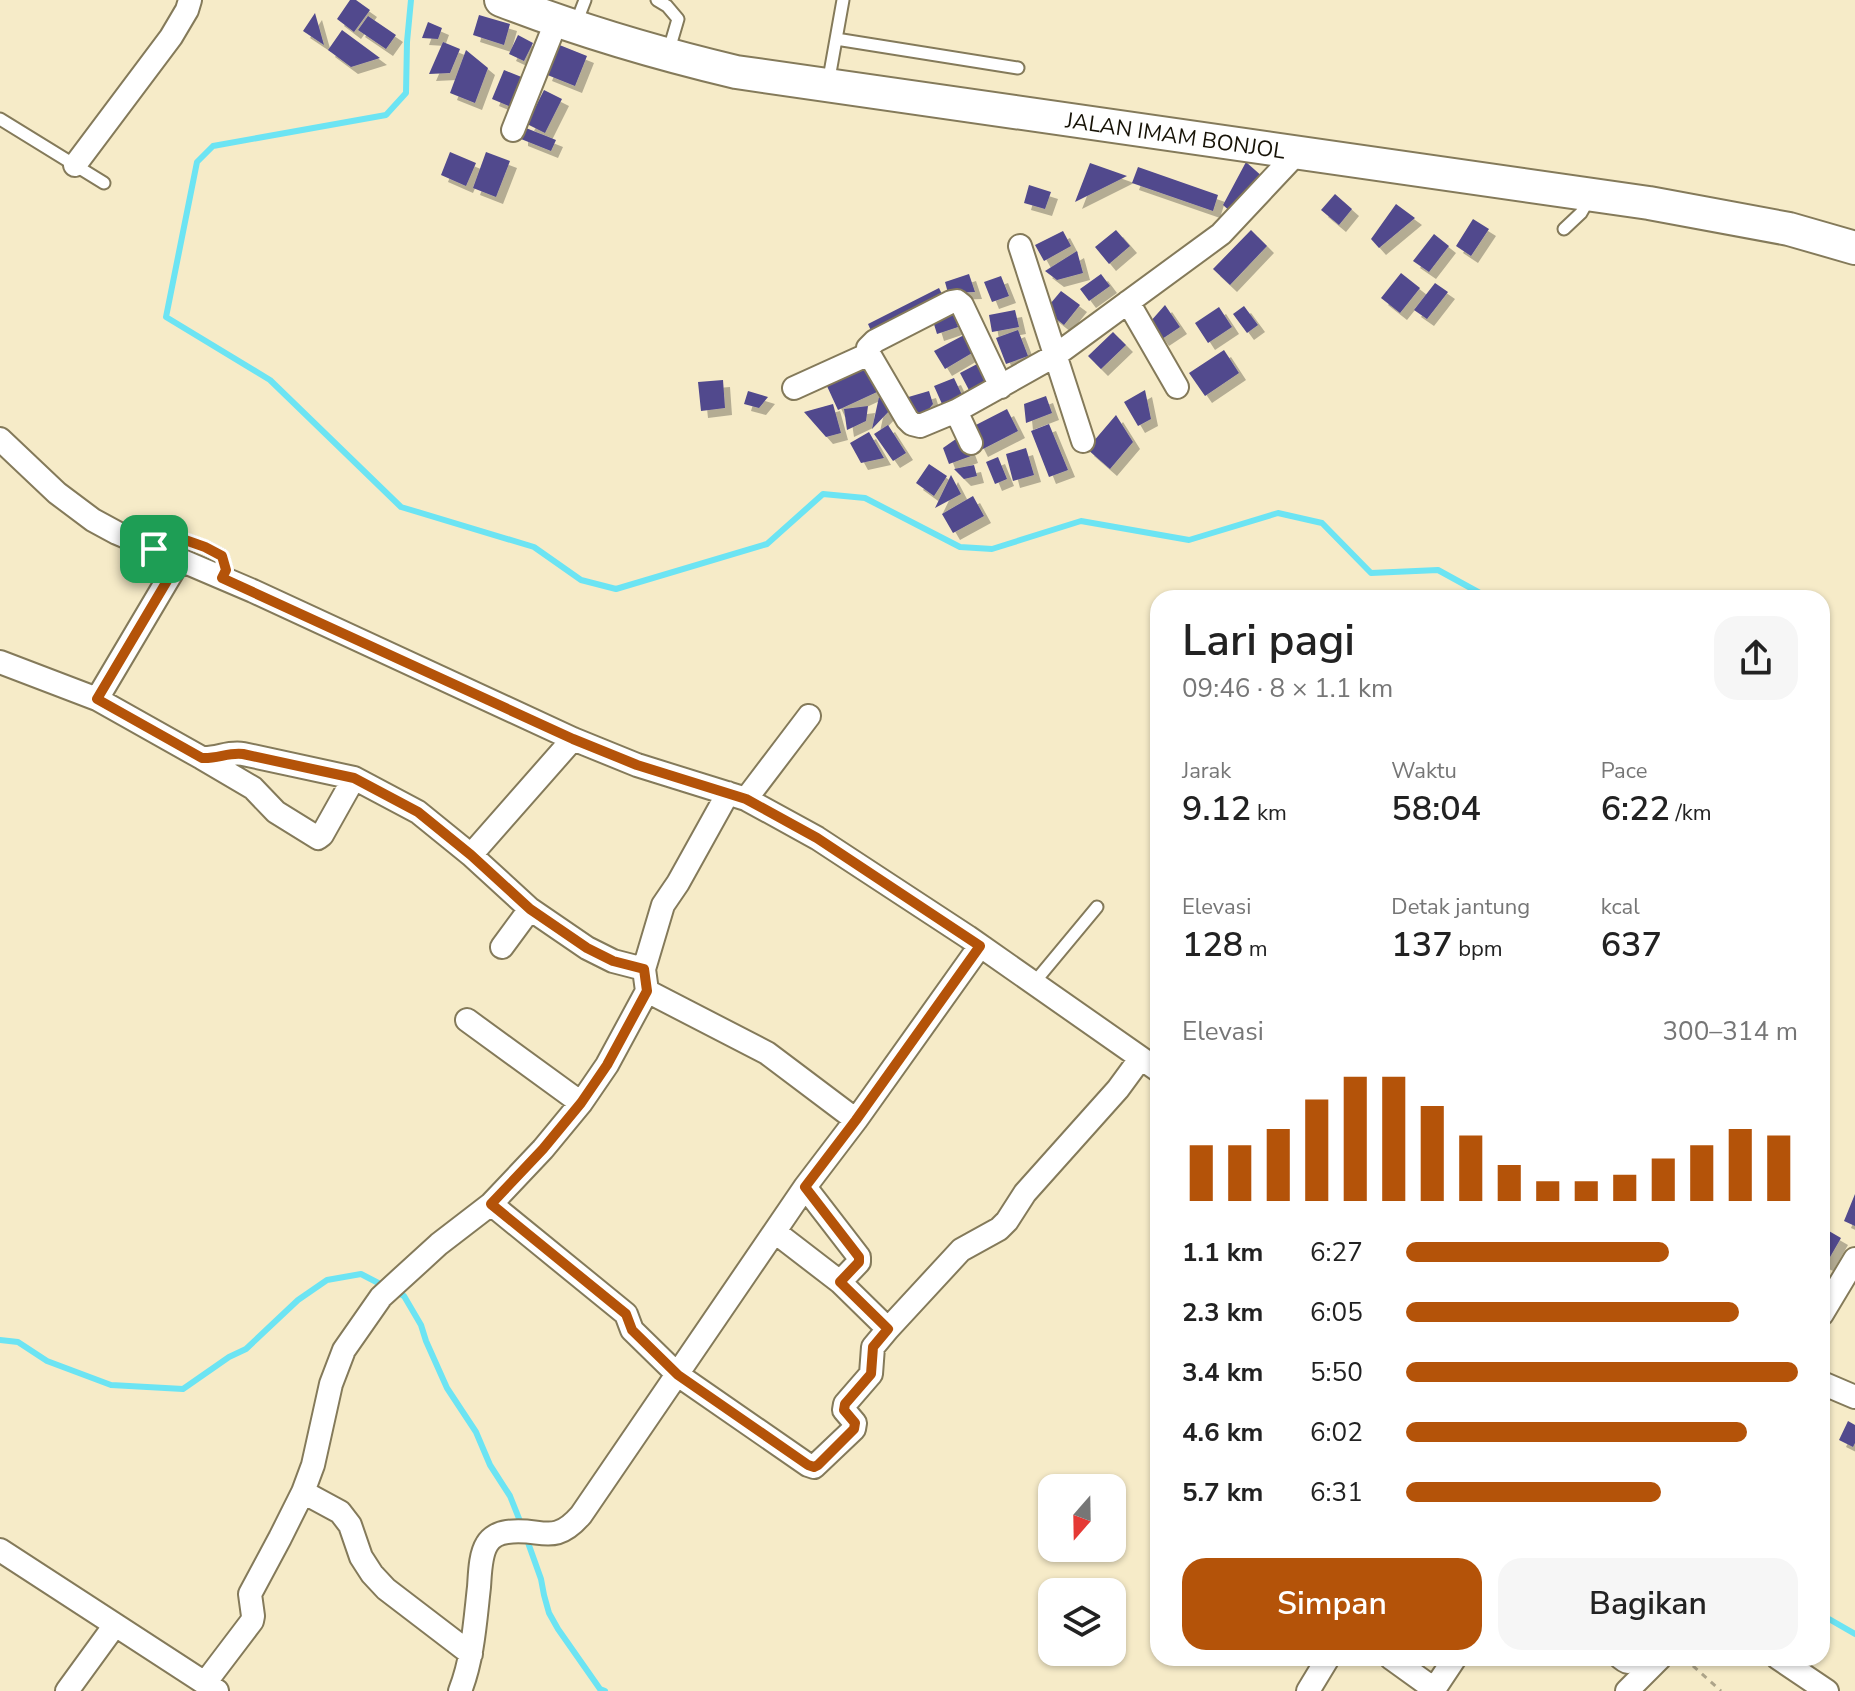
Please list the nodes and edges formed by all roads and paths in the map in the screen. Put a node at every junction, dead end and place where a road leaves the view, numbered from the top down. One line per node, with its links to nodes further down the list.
1 (190, 0): 13 (street)
2 (501, 0): 5 (main road, JALAN IMAM BONJOL)
3 (657, 0): 7 (lane)
4 (843, 0): 6 (lane)
5 (572, 16): 7 (main road, JALAN IMAM BONJOL); 11 (street)
6 (836, 39): 8 (lane); 9 (lane)
7 (667, 55): 9 (main road, JALAN IMAM BONJOL)
8 (1018, 68)
9 (828, 84): 12 (main road, JALAN IMAM BONJOL)
10 (0, 119): 13 (lane)
11 (513, 130)
12 (1297, 153): 15 (main road, JALAN IMAM BONJOL); 19 (street)
13 (75, 165): 14 (lane)
14 (104, 183)
15 (1590, 195): 16 (lane); 18 (main road, JALAN IMAM BONJOL)
16 (1564, 229)
17 (1020, 246): 21 (street)
18 (1855, 248)
19 (1128, 302): 21 (street); 23 (street)
20 (869, 354): 22 (street); 24 (street); 25 (street)
21 (1056, 355): 22 (street); 27 (street)
22 (1001, 387): 25 (street)
23 (1177, 387)
24 (794, 388)
25 (956, 411): 28 (street)
26 (0, 439): 29 (street)
27 (1083, 441)
28 (971, 443)
29 (154, 549): 30 (street); 31 (lane)
30 (180, 559): 31 (street); 33 (street)
31 (222, 578): 35 (street)
32 (0, 662): 33 (street)
33 (97, 699): 36 (street)
34 (809, 716): 38 (street)
35 (573, 739): 38 (street); 39 (street)
36 (202, 758): 37 (street); 37 (street)
37 (354, 778): 39 (street)
38 (737, 796): 42 (street); 44 (street)
39 (471, 855): 41 (street)
40 (1097, 907): 45 (lane)
41 (530, 909): 43 (street); 44 (street)
42 (980, 946): 45 (street); 49 (street)
43 (502, 947)
44 (646, 980): 48 (street); 49 (street)
45 (1033, 984): 47 (street)
46 (467, 1020): 48 (street)
47 (1149, 1064): 56 (street)
48 (581, 1103): 51 (street)
49 (856, 1120): 50 (street)
50 (805, 1187): 52 (street); 54 (street)
51 (491, 1204): 57 (street); 60 (street)
52 (775, 1232): 54 (street); 57 (street)
53 (1855, 1259): 55 (street)
54 (840, 1282): 56 (street)
55 (1830, 1301)
56 (888, 1329): 57 (street)
57 (678, 1375): 63 (street)
58 (1830, 1386): 59 (street)
59 (1855, 1397)
60 (303, 1492): 63 (street); 71 (street)
61 (0, 1550): 62 (street)
62 (115, 1625): 71 (street); 73 (street)
63 (471, 1654): 74 (street)
64 (1323, 1666): 75 (street)
65 (1402, 1666): 72 (street)
66 (1450, 1666): 72 (street)
67 (1652, 1666): 76 (street)
68 (1693, 1666): 77 (path)
69 (1786, 1666): 70 (street)
70 (1802, 1683): 78 (street)
71 (203, 1686)
72 (1434, 1690)
73 (67, 1691)
74 (460, 1691)
75 (1308, 1691)
76 (1627, 1691)
77 (1721, 1691)
78 (1827, 1691)

